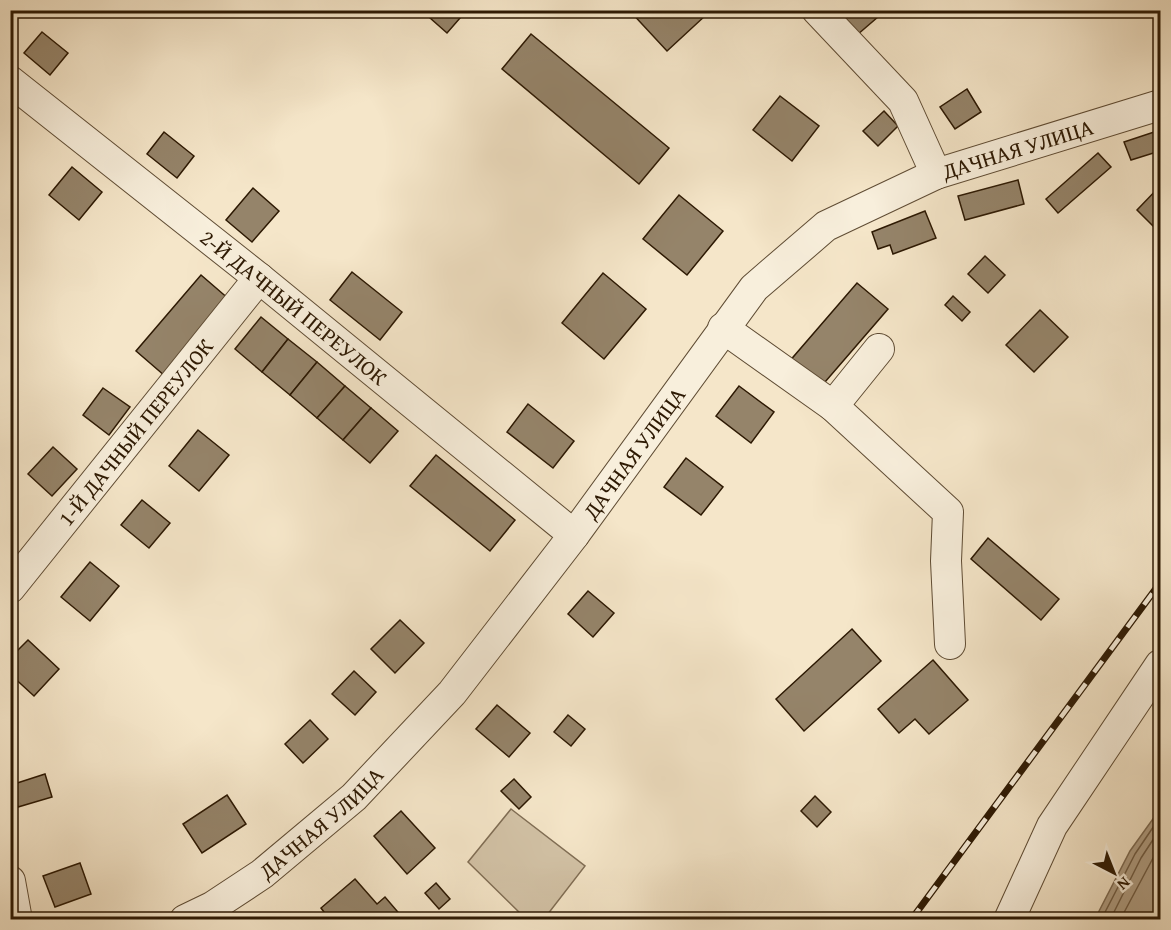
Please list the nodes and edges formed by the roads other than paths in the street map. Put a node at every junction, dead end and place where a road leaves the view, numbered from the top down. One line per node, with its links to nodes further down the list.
1 (817, 10): 4 (street)
2 (10, 81): 5 (street, 2-Й ДАЧНЫЙ ПЕРЕУЛОК)
3 (1161, 105): 4 (street, ДАЧНАЯ УЛИЦА)
4 (936, 174): 6 (street, ДАЧНАЯ УЛИЦА)
5 (259, 278): 9 (street, 2-Й ДАЧНЫЙ ПЕРЕУЛОК); 10 (street, 1-Й ДАЧНЫЙ ПЕРЕУЛОК)
6 (723, 328): 8 (street); 9 (street, ДАЧНАЯ УЛИЦА)
7 (879, 349): 8 (street)
8 (833, 406): 11 (street)
9 (574, 535): 14 (street, ДАЧНАЯ УЛИЦА)
10 (10, 588)
11 (950, 644)
12 (1161, 665): 17 (street)
13 (10, 881): 15 (street)
14 (228, 910): 16 (street, ДАЧНАЯ УЛИЦА)
15 (17, 920)
16 (185, 920)
17 (1009, 920)

